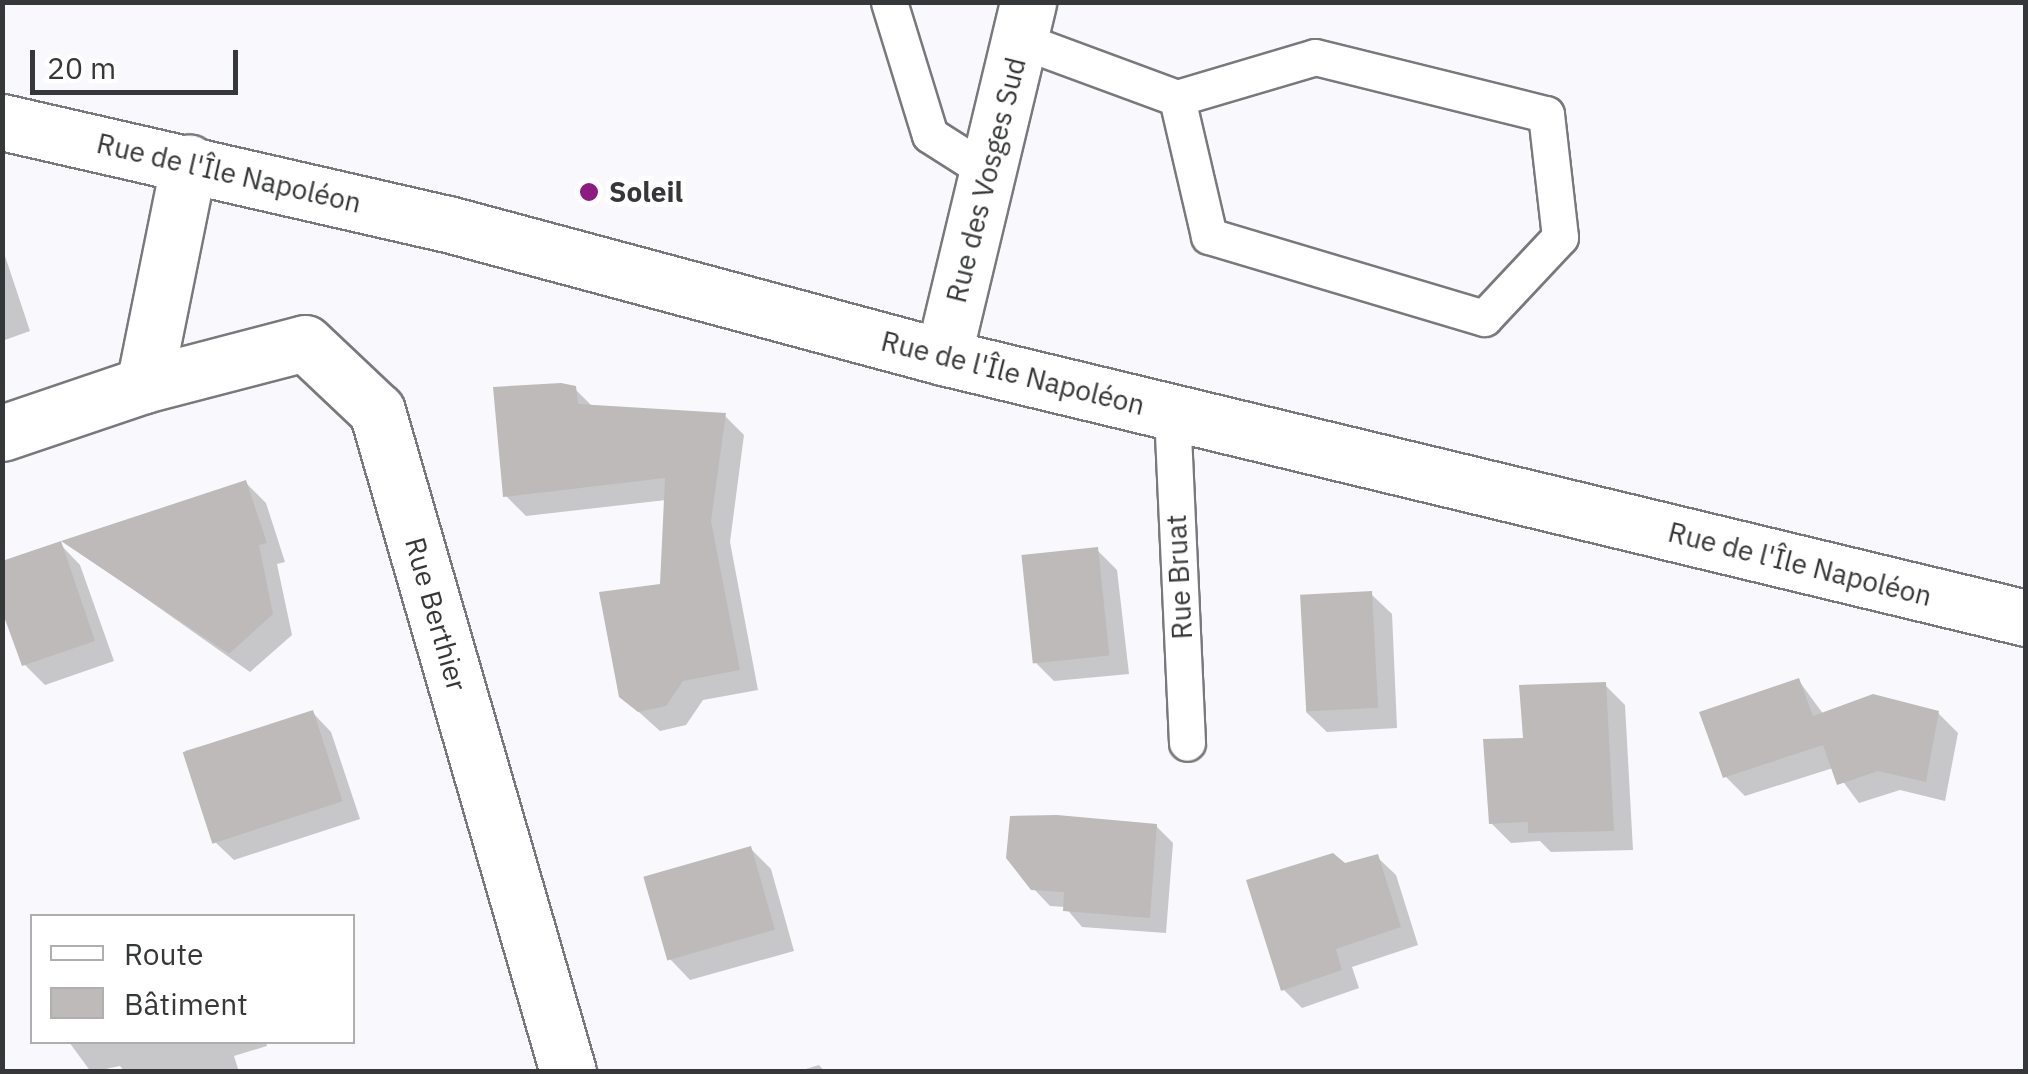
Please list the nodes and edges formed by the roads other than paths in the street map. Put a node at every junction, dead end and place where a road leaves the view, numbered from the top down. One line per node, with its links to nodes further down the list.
1 (889, 2): 6 (lane)
2 (1024, 21): 3 (lane); 6 (street, Rue des Vosges Sud)
3 (1176, 98): 3 (lane)
4 (2, 122): 5 (street, Rue de l'Île Napoléon)
5 (190, 162): 7 (street, Rue de l'Île Napoléon); 8 (street)
6 (988, 172): 7 (street, Rue des Vosges Sud)
7 (943, 357): 9 (street, Rue de l'Île Napoléon)
8 (144, 385): 10 (street, Rue Berthier); 13 (street, Rue Berthier)
9 (1172, 412): 11 (street, Rue de l'Île Napoléon); 12 (lane, Rue Bruat)
10 (2, 433)
11 (2026, 618)
12 (1187, 743)
13 (568, 1072)

